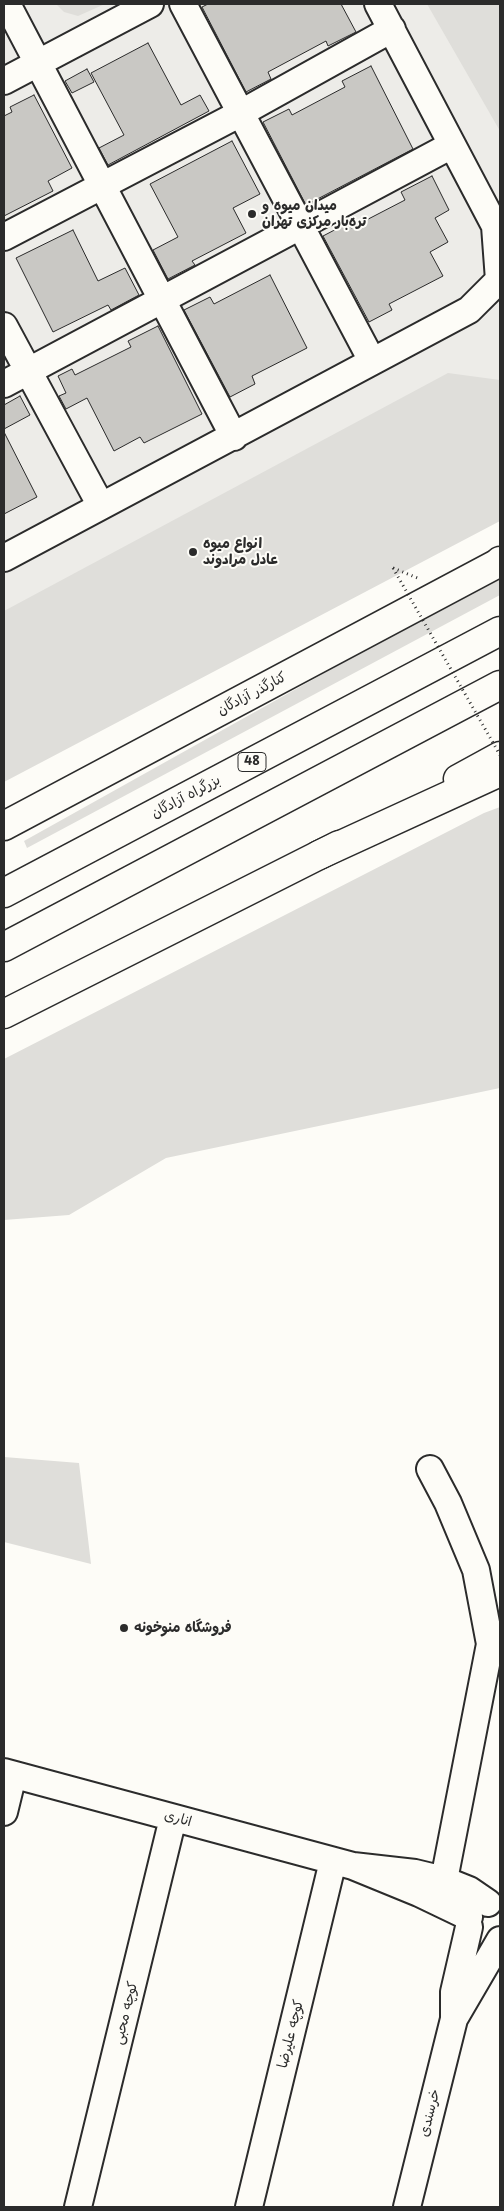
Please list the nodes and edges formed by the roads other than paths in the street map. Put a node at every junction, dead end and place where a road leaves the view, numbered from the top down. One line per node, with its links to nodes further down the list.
1 (7, 4): 5 (street)
2 (150, 4): 5 (street)
3 (183, 4): 7 (street)
4 (383, 11): 7 (street); 8 (street)
5 (39, 63): 6 (street); 9 (street)
6 (4, 81)
7 (241, 113): 9 (street); 10 (street)
8 (452, 145): 10 (street); 14 (street)
9 (103, 186): 11 (street); 12 (street)
10 (300, 226): 12 (street); 14 (street)
11 (4, 237)
12 (162, 300): 15 (street); 17 (street)
13 (4, 326): 15 (street)
14 (372, 361): 17 (street)
15 (28, 371): 16 (street); 18 (street)
16 (4, 384)
17 (234, 437): 18 (street)
18 (101, 506): 19 (street)
19 (4, 558)
20 (500, 562): 25 (main road, کنارگذر آزادگان)
21 (500, 631): 27 (main road, بزرگراه آزادگان / 48)
22 (500, 685): 28 (main road)
23 (500, 755): 26 (main road)
24 (500, 772): 26 (main road)
25 (4, 826)
26 (320, 856): 29 (main road)
27 (4, 893)
28 (4, 947)
29 (4, 1014)
30 (430, 1470): 35 (street)
31 (8, 1774): 32 (street); 33 (street, اناری)
32 (4, 1812)
33 (173, 1818): 34 (street, اناری); 39 (street, کوچه محبی)
34 (343, 1864): 35 (street, اناری); 36 (street, اناری); 40 (street, کوچه علیرضا)
35 (444, 1880): 36 (street, اناری)
36 (488, 1911): 37 (street); 38 (street)
37 (500, 1939): 38 (street)
38 (454, 2019): 41 (street, خرسندی)
39 (78, 2207)
40 (249, 2207)
41 (407, 2207)

